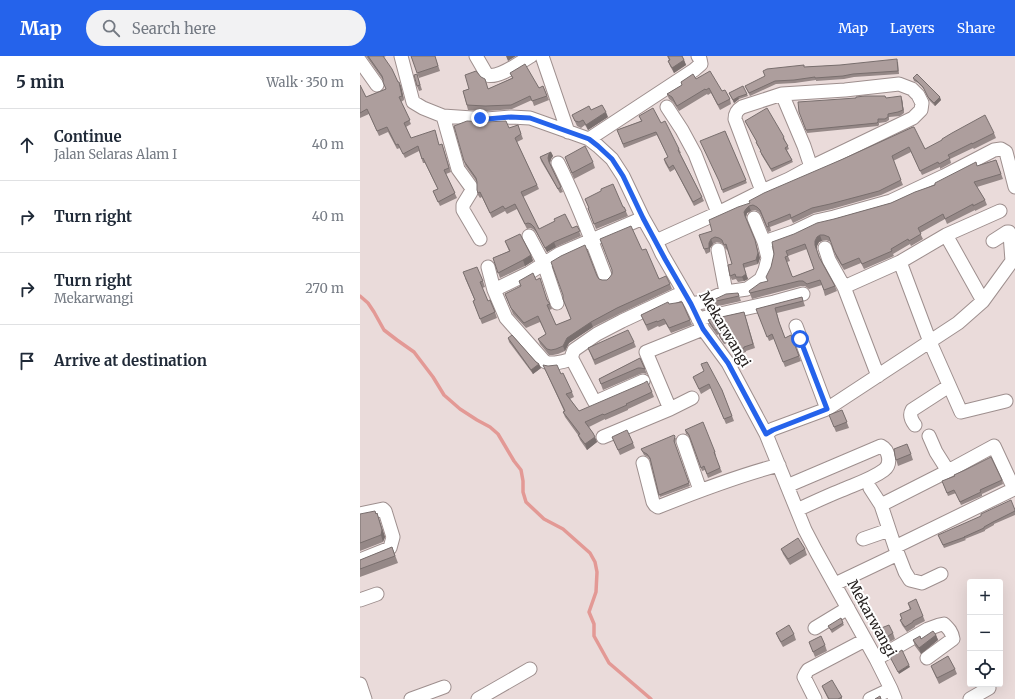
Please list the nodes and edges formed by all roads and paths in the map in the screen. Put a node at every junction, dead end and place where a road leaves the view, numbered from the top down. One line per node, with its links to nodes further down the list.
1 (401, 56): 10 (street, Mekarwangi)
2 (476, 56): 3 (street)
3 (531, 56)
4 (542, 56): 11 (street)
5 (698, 56): 12 (street)
6 (360, 60): 7 (street)
7 (377, 85)
8 (782, 94): 14 (street); 14 (street); 16 (street)
9 (668, 107): 18 (street)
10 (443, 116): 11 (street, Mekarwangi); 23 (street)
11 (568, 132): 12 (street, Mekarwangi)
12 (589, 139): 19 (street, Mekarwangi)
13 (558, 163): 24 (street)
14 (811, 167): 16 (street)
15 (1015, 188): 27 (street)
16 (762, 191): 18 (street)
17 (1000, 211): 21 (street)
18 (718, 213): 25 (street)
19 (643, 218): 24 (street); 25 (street, Mekarwangi)
20 (754, 218): 27 (street)
21 (946, 235): 30 (street); 40 (street)
22 (528, 236): 31 (street)
23 (480, 239)
24 (592, 240): 31 (street); 34 (street)
25 (656, 241): 37 (street, Mekarwangi)
26 (993, 241): 32 (street)
27 (764, 242): 38 (street)
28 (825, 248): 35 (street)
29 (718, 250): 38 (street)
30 (900, 262): 35 (street); 45 (street)
31 (544, 264): 36 (street); 41 (street)
32 (1013, 266): 40 (street)
33 (488, 267): 36 (street)
34 (606, 278)
35 (844, 287): 47 (street)
36 (494, 290): 46 (street)
37 (684, 292): 42 (street, Mekarwangi); 46 (street)
38 (726, 292): 42 (street)
39 (803, 294): 43 (street)
40 (983, 301): 45 (street)
41 (557, 303)
42 (691, 304): 43 (street, Mekarwangi)
43 (700, 324): 52 (street); 55 (street, Mekarwangi)
44 (796, 326): 53 (street)
45 (930, 342): 47 (street); 49 (street)
46 (572, 359): 48 (street)
47 (878, 376): 53 (street)
48 (643, 381)
49 (949, 386): 51 (street); 54 (street)
50 (692, 398): 52 (street)
51 (1006, 401)
52 (670, 409): 57 (street)
53 (827, 409): 55 (street)
54 (915, 425)
55 (766, 434): 60 (street, Mekarwangi)
56 (929, 436): 61 (street)
57 (603, 437)
58 (683, 441): 65 (street)
59 (643, 463): 65 (street)
60 (779, 465): 62 (street, Mekarwangi); 65 (street)
61 (948, 471): 64 (street); 66 (street)
62 (787, 486): 67 (street, Mekarwangi); 67 (street)
63 (870, 488): 66 (street)
64 (1015, 488): 71 (street)
65 (700, 490)
66 (881, 505): 69 (street)
67 (796, 510): 74 (street, Mekarwangi)
68 (360, 514): 72 (street)
69 (889, 530): 70 (street); 71 (street)
70 (863, 539)
71 (896, 551): 73 (street); 74 (street)
72 (360, 560)
73 (941, 574)
74 (835, 584): 77 (street, Mekarwangi)
75 (377, 594): 76 (street)
76 (360, 600)
77 (848, 608): 78 (street); 79 (street, Mekarwangi)
78 (815, 628)
79 (866, 640): 81 (street, Mekarwangi); 90 (street)
80 (927, 658): 81 (street)
81 (876, 659): 86 (street, Mekarwangi)
82 (530, 669): 89 (street)
83 (360, 684): 87 (street)
84 (444, 687): 88 (street)
85 (989, 688): 92 (street)
86 (893, 694): 91 (street)
87 (365, 699)
88 (411, 699)
89 (478, 699)
90 (815, 699)
91 (870, 699)
92 (970, 699)

